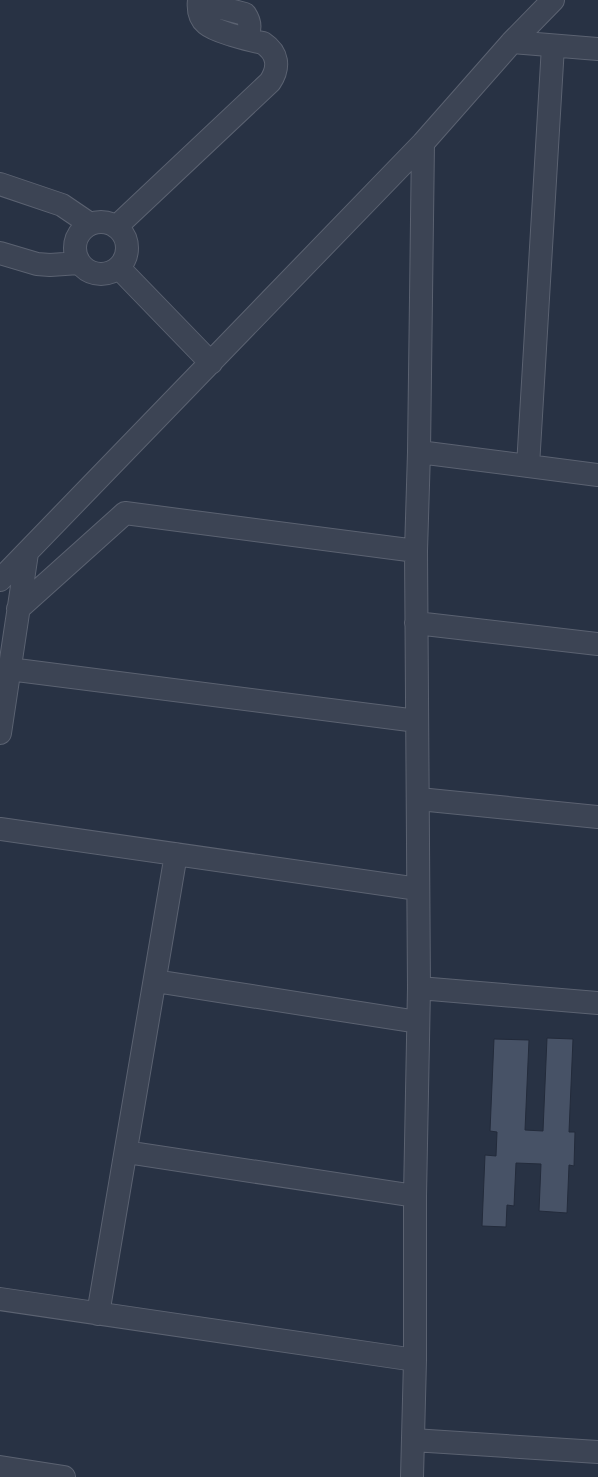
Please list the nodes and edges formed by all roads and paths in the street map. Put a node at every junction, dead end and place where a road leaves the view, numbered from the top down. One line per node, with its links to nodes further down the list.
1 (553, 0): 3 (street)
2 (199, 1): 9 (street)
3 (512, 42): 4 (street); 6 (street)
4 (552, 46): 5 (street); 15 (street)
5 (598, 49)
6 (423, 143): 13 (street); 14 (street)
7 (0, 184): 8 (street)
8 (90, 224): 9 (street); 11 (street)
9 (116, 227): 12 (street)
10 (0, 253): 11 (street)
11 (79, 263): 12 (street)
12 (118, 268): 13 (street)
13 (211, 363): 18 (street)
14 (419, 452): 15 (street); 17 (street)
15 (528, 466): 16 (street)
16 (598, 475)
17 (416, 551): 20 (street); 21 (street)
18 (27, 553): 19 (street); 20 (street)
19 (0, 580)
20 (18, 610): 23 (street)
21 (416, 623): 22 (street); 24 (street)
22 (598, 644)
23 (9, 669): 24 (street); 25 (street)
24 (417, 721): 26 (street)
25 (0, 733)
26 (418, 799): 27 (street); 30 (street)
27 (598, 817)
28 (0, 829): 29 (street)
29 (176, 854): 30 (street); 31 (street)
30 (418, 889): 32 (street)
31 (155, 981): 34 (street); 35 (street)
32 (419, 988): 33 (street); 34 (street)
33 (598, 1003)
34 (418, 1022): 36 (street)
35 (126, 1152): 36 (street); 38 (street)
36 (415, 1196): 39 (street)
37 (0, 1300): 38 (street)
38 (98, 1314): 39 (street)
39 (415, 1360): 40 (street)
40 (413, 1440): 41 (street); 44 (street)
41 (598, 1452)
42 (0, 1467): 43 (street)
43 (64, 1477)
44 (412, 1477)

